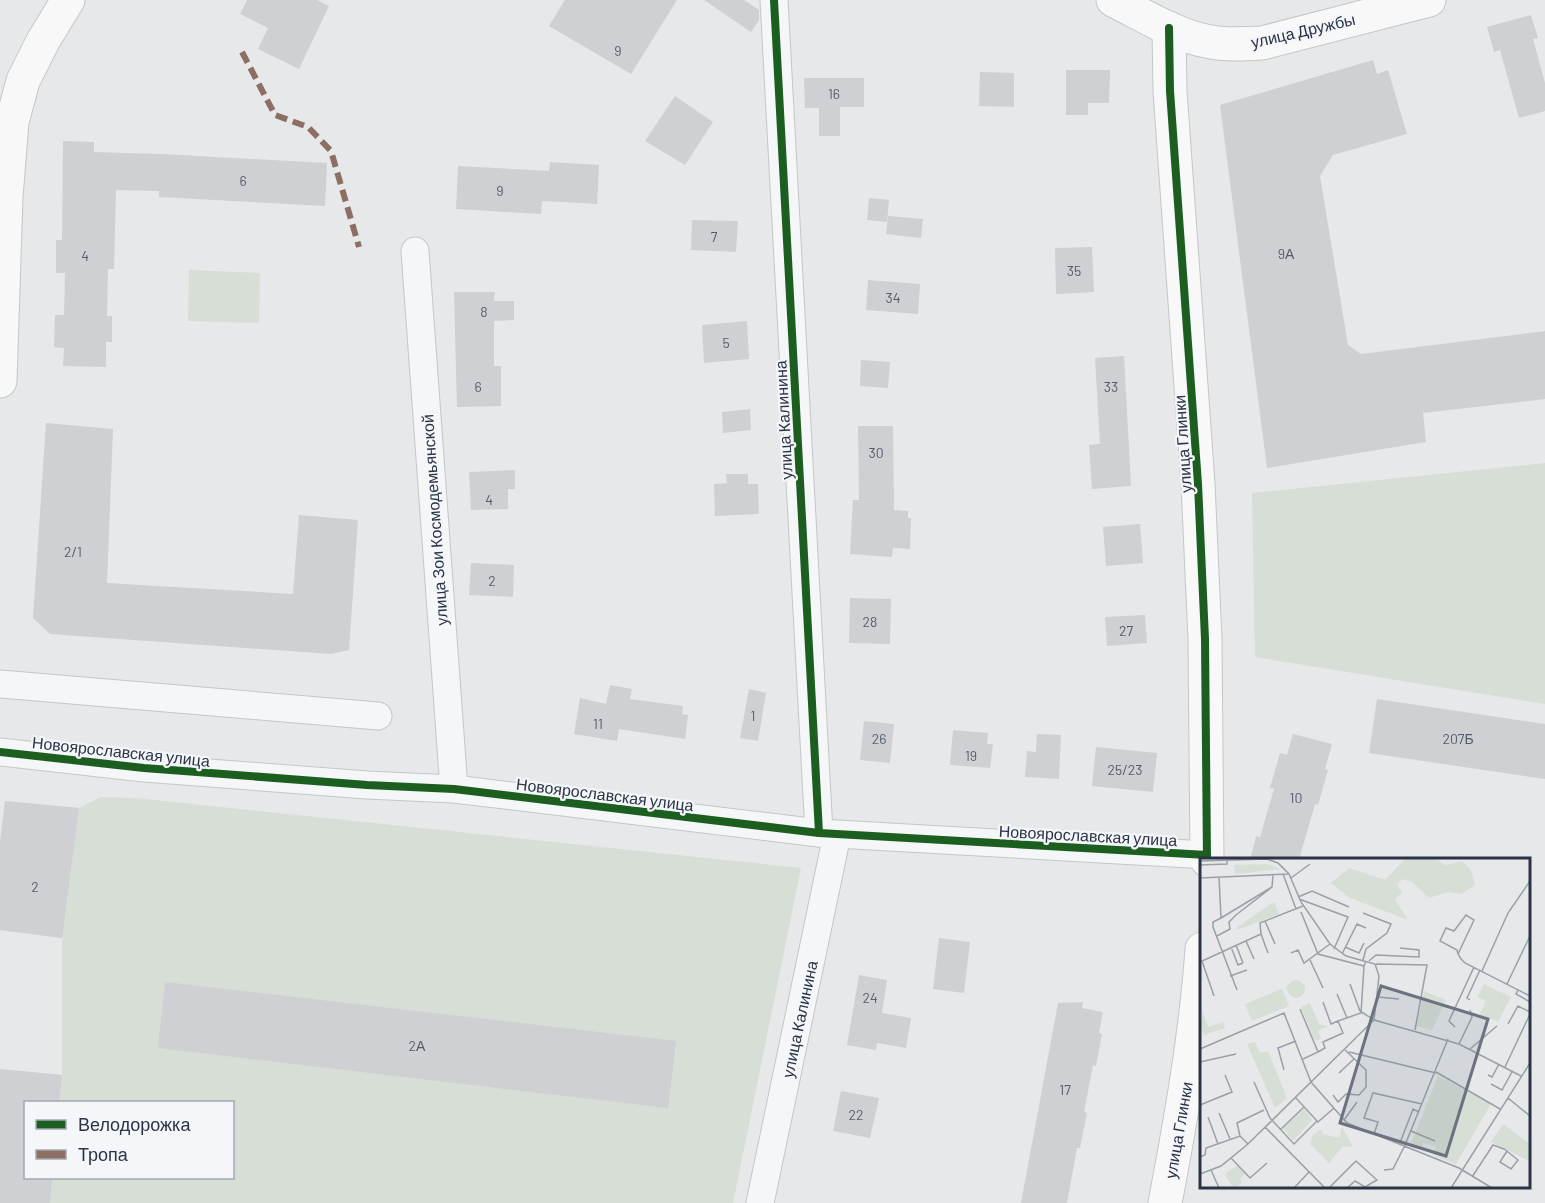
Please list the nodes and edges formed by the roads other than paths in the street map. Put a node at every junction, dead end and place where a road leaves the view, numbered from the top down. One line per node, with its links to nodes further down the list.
1 (68, 0): 7 (street)
2 (1113, 0): 5 (street, улица Дружбы)
3 (1429, 0): 5 (street, улица Дружбы)
4 (774, 3): 12 (street, улица Калинина)
5 (1169, 28): 13 (street, улица Глинки)
6 (415, 251): 11 (street, улица Зои Космодемьянской)
7 (0, 381)
8 (0, 684): 9 (street)
9 (378, 716)
10 (0, 752): 11 (street, Новоярославская улица)
11 (454, 789): 12 (street, Новоярославская улица)
12 (828, 834): 13 (street, Новоярославская улица); 15 (street, улица Калинина)
13 (1207, 857)
14 (1200, 972): 16 (street, улица Глинки)
15 (760, 1203)
16 (1165, 1203)

